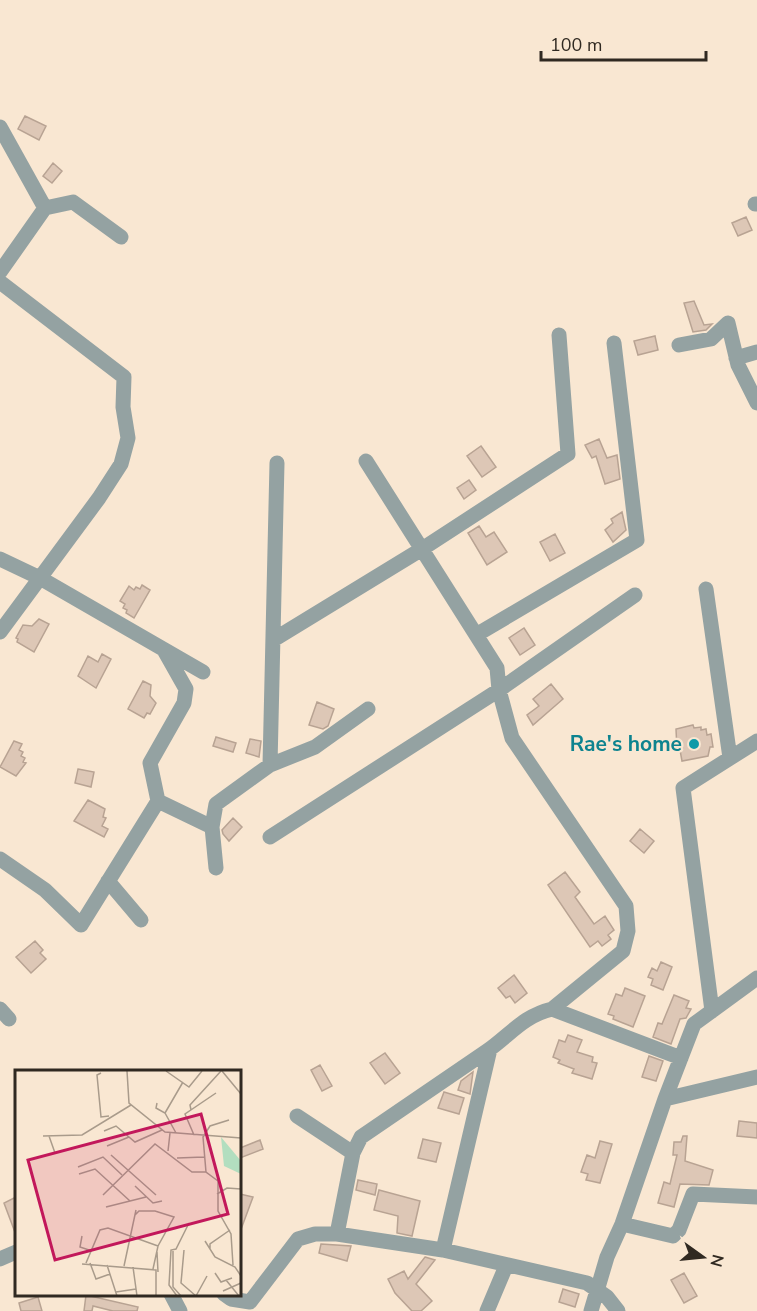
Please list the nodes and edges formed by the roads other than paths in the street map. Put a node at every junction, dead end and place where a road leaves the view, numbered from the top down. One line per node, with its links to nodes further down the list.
1 (0, 127): 2 (street)
2 (45, 208): 3 (street); 4 (street)
3 (121, 237)
4 (0, 272)
5 (0, 282): 16 (street)
6 (559, 335): 14 (street)
7 (614, 343): 20 (street)
8 (679, 345): 10 (street)
9 (757, 352): 10 (street)
10 (736, 358): 11 (street)
11 (757, 404)
12 (366, 461): 14 (street)
13 (277, 463): 21 (street)
14 (422, 549): 20 (street); 21 (street)
15 (0, 559): 16 (street)
16 (40, 578): 19 (street); 22 (street)
17 (706, 589): 27 (street)
18 (635, 595): 24 (street)
19 (0, 632)
20 (476, 635): 24 (street)
21 (273, 640): 28 (street)
22 (165, 650): 23 (street); 29 (street)
23 (203, 672)
24 (499, 690): 31 (street); 37 (street)
25 (368, 709): 28 (street)
26 (757, 741): 27 (street)
27 (730, 758): 38 (street)
28 (270, 765): 30 (street)
29 (158, 801): 30 (street); 34 (street)
30 (212, 827): 33 (street)
31 (270, 837)
32 (0, 859): 34 (street)
33 (216, 868)
34 (108, 881): 35 (street)
35 (141, 920)
36 (757, 978): 38 (street)
37 (552, 1010): 39 (street); 40 (street)
38 (712, 1011): 40 (street)
39 (490, 1049): 44 (street); 48 (street)
40 (681, 1058): 42 (street)
41 (757, 1077): 42 (street)
42 (665, 1099): 46 (street)
43 (297, 1116): 44 (street)
44 (353, 1153): 47 (street)
45 (757, 1197): 46 (street)
46 (622, 1224): 52 (street)
47 (337, 1233): 48 (street); 54 (street)
48 (443, 1250): 51 (street)
49 (15, 1252): 50 (street)
50 (0, 1259)
51 (506, 1266): 52 (street); 56 (street)
52 (597, 1289): 57 (street); 58 (street)
53 (172, 1296): 55 (street)
54 (227, 1296)
55 (180, 1311)
56 (487, 1311)
57 (591, 1311)
58 (618, 1311)

